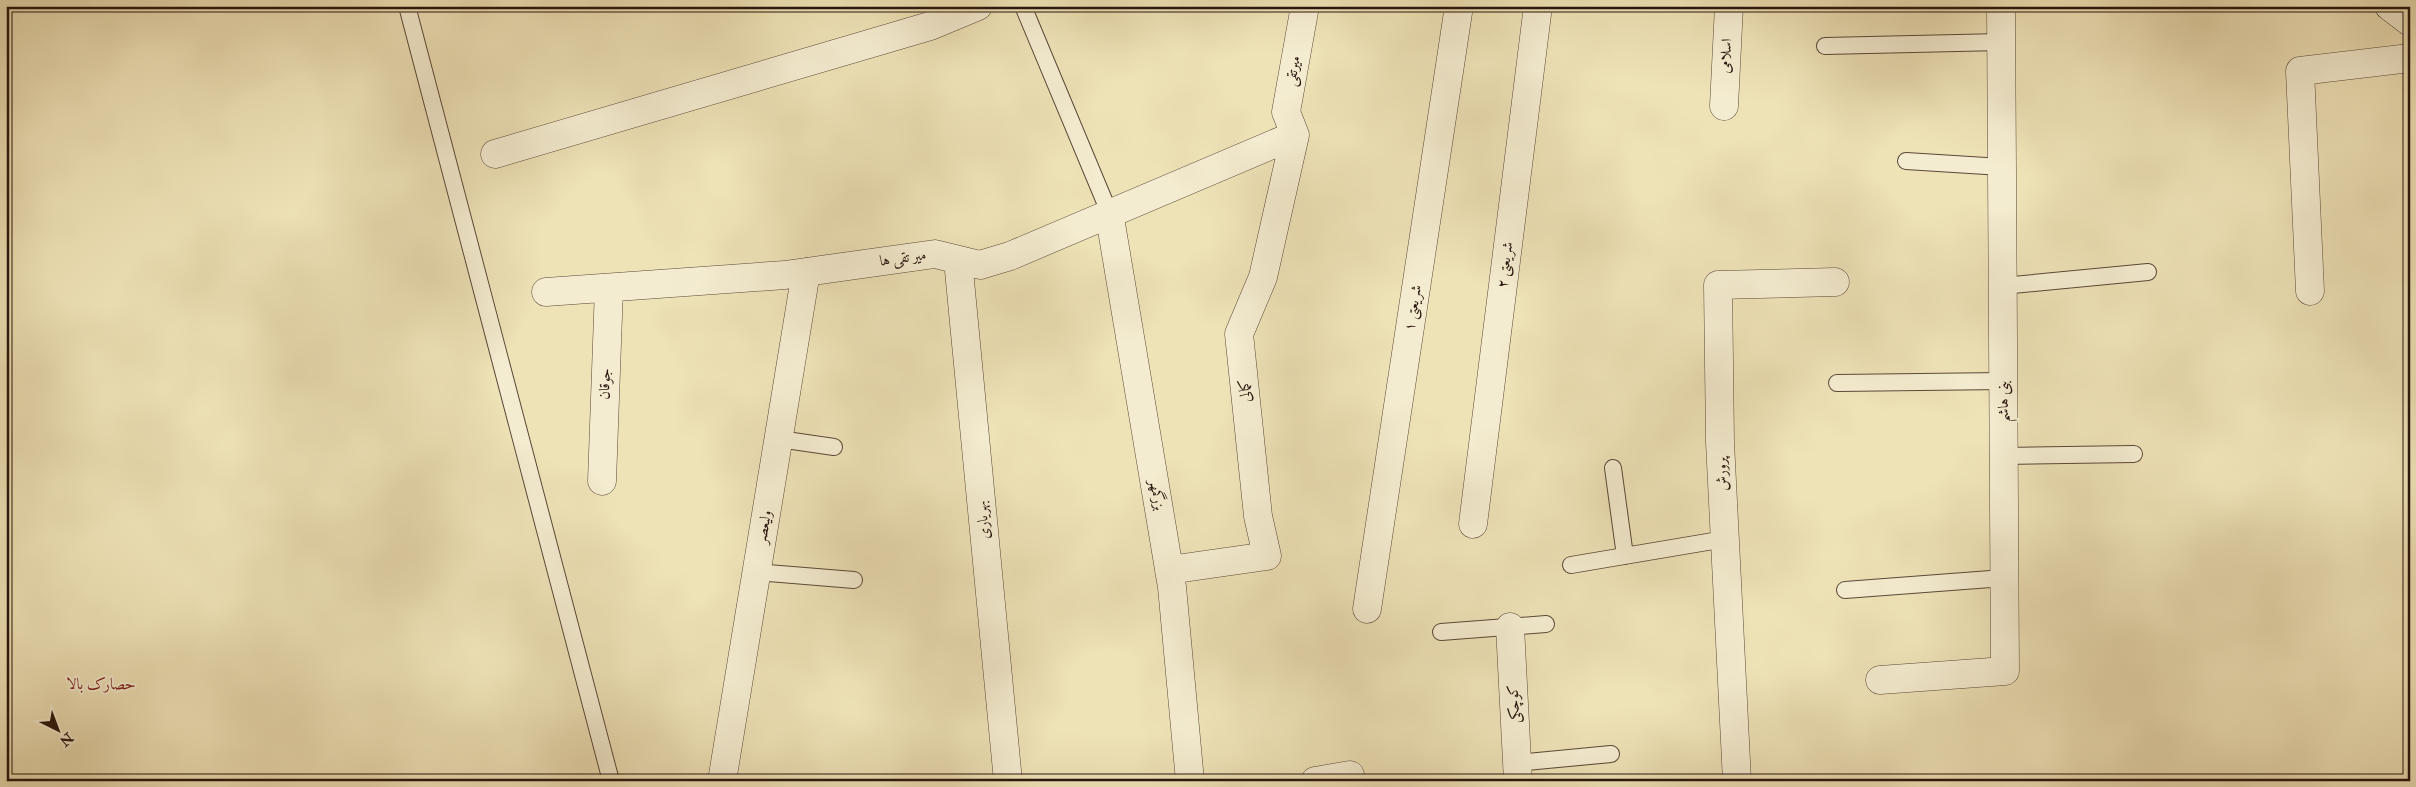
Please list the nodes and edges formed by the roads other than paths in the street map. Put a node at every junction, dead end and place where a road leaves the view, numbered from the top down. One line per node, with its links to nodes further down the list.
1 (407, 6): 53 (lane)
2 (978, 6): 16 (street)
3 (1023, 6): 19 (lane)
4 (1305, 6): 15 (street, میرتقی)
5 (1459, 6): 45 (street, شریعتی ۱)
6 (1538, 6): 36 (street, شریعتی ۲)
7 (1728, 6): 14 (street, اسلامی)
8 (2001, 6): 11 (street, بنی هاشم)
9 (2389, 6): 10 (street)
10 (2410, 22)
11 (2001, 42): 12 (lane); 18 (street, بنی هاشم)
12 (1825, 46)
13 (2410, 58): 26 (street)
14 (1724, 106)
15 (1295, 135): 19 (street, میر تقی ها); 40 (street, کمالی)
16 (495, 154)
17 (1906, 160): 18 (lane)
18 (2002, 167): 24 (street, بنی هاشم)
19 (1109, 212): 20 (street, میر تقی ها); 40 (street, بزرگمهر)
20 (958, 260): 21 (street, میر تقی ها); 55 (street, بهریاری)
21 (806, 272): 25 (street, میر تقی ها); 30 (street, ولیعصر)
22 (2148, 272): 24 (lane)
23 (1835, 282): 37 (street, پرورش)
24 (2002, 286): 28 (street, بنی هاشم)
25 (609, 288): 27 (street, میر تقی ها); 35 (street, جوقان)
26 (2310, 291)
27 (546, 292)
28 (2003, 381): 29 (lane); 33 (street, بنی هاشم)
29 (1837, 383)
30 (779, 439): 31 (lane); 41 (street, ولیعصر)
31 (834, 447)
32 (2134, 454): 33 (lane)
33 (2003, 456): 42 (street, بنی هاشم)
34 (1613, 468): 38 (lane)
35 (602, 481)
36 (1473, 524)
37 (1725, 539): 38 (lane); 58 (street, پرورش)
38 (1624, 556): 39 (lane)
39 (1572, 564)
40 (1169, 570): 56 (street, بزرگمهر)
41 (757, 572): 43 (lane); 54 (street, ولیعصر)
42 (2004, 578): 44 (lane); 49 (street, بنی هاشم)
43 (854, 580)
44 (1844, 590)
45 (1366, 609)
46 (1546, 624): 47 (lane)
47 (1510, 627): 48 (lane); 51 (street, کوچکی)
48 (1441, 632)
49 (1880, 680)
50 (1611, 754): 51 (lane)
51 (1518, 772)
52 (1350, 775): 57 (street)
53 (611, 781)
54 (722, 781)
55 (1008, 781)
56 (1190, 781)
57 (1315, 781)
58 (1737, 781)

